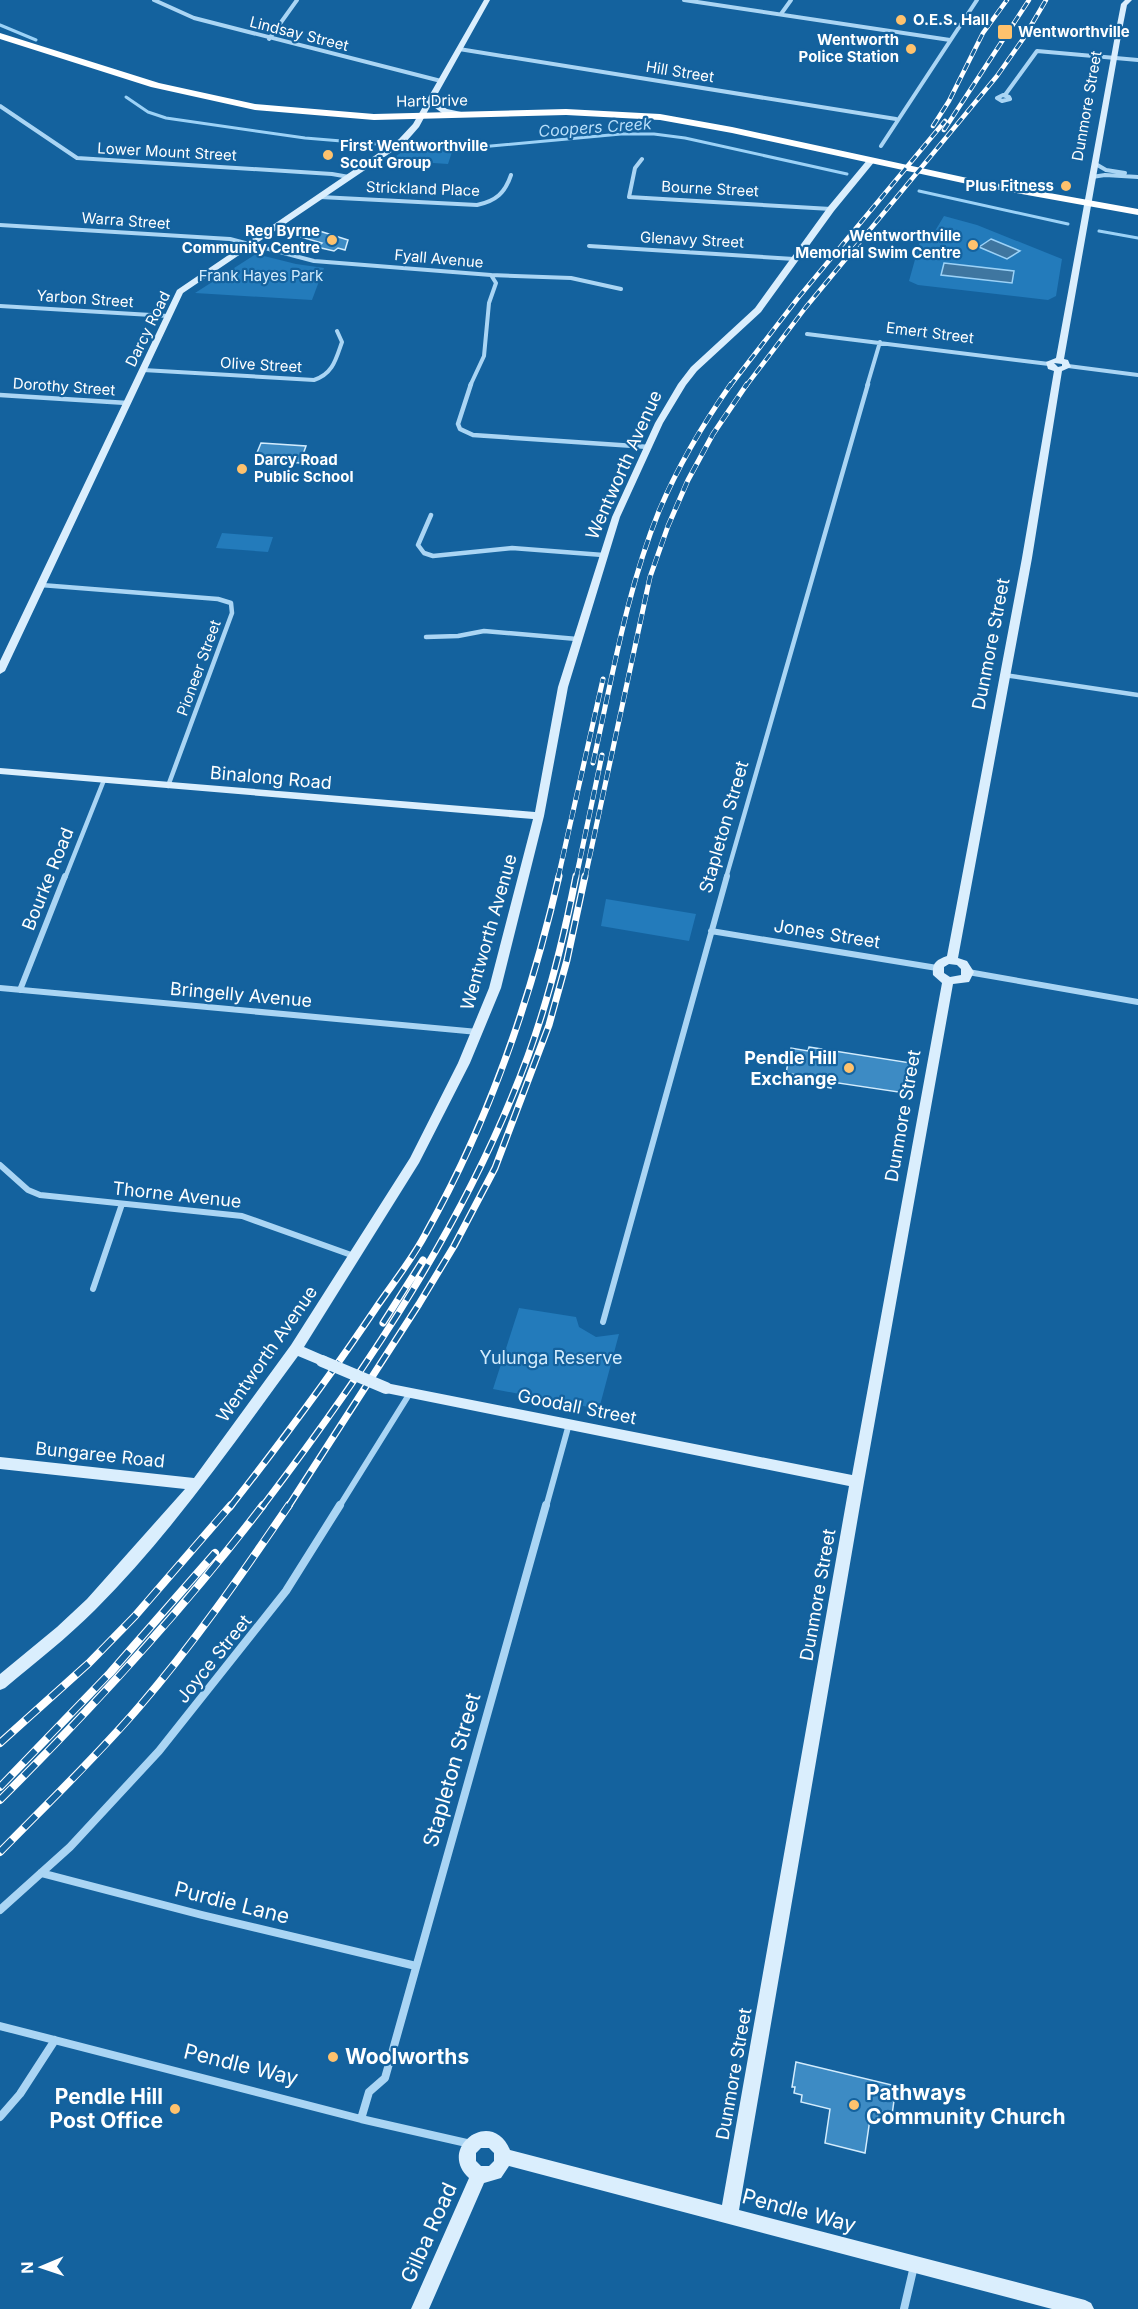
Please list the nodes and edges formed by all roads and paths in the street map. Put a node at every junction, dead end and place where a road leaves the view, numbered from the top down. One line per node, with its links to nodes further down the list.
1 (154, 0): 10 (street, Lindsay Street)
2 (297, 0): 10 (street)
3 (487, 0): 13 (main road, Darcy Road)
4 (684, 0): 8 (street)
5 (791, 0): 8 (street)
6 (977, 0): 11 (street)
7 (1128, 1): 14 (main road, Dunmore Street)
8 (781, 14): 11 (street)
9 (0, 36): 22 (highway, Hart Drive)
10 (269, 39): 16 (street, Lindsay Street)
11 (951, 40): 21 (street)
12 (0, 46): 22 (highway, Hart Drive)
13 (459, 49): 16 (main road, Darcy Road); 21 (street, Hill Street)
14 (1114, 57): 15 (street); 18 (street); 25 (main road, Dunmore Street)
15 (1138, 60)
16 (441, 81): 17 (main road, Darcy Road)
17 (433, 94): 20 (main road); 22 (main road, Darcy Road)
18 (1005, 95)
19 (0, 106): 29 (street, Lower Mount Street)
20 (464, 115): 22 (highway, Hart Drive); 26 (highway, Hart Drive)
21 (896, 119): 23 (street)
22 (418, 121): 26 (highway, Hart Drive); 29 (main road, Darcy Road)
23 (880, 146)
24 (642, 159): 32 (street, Bourne Street)
25 (1094, 163): 28 (street); 30 (main road, Dunmore Street)
26 (868, 165): 32 (main road, Wentworth Avenue); 33 (highway)
27 (511, 175): 31 (street, Strickland Place)
28 (1138, 176): 30 (street)
29 (349, 177): 31 (main road, Darcy Road)
30 (1092, 177): 33 (main road, Dunmore Street)
31 (319, 196): 37 (main road, Darcy Road)
32 (831, 209): 39 (main road, Wentworth Avenue)
33 (1086, 209): 34 (highway); 35 (highway); 47 (main road, Dunmore Street)
34 (1138, 212)
35 (1138, 222)
36 (0, 225): 37 (street, Warra Street)
37 (251, 243): 40 (street, Fyall Avenue); 43 (main road, Darcy Road)
38 (588, 246): 39 (street, Glenavy Street)
39 (794, 259): 52 (main road, Wentworth Avenue)
40 (491, 275): 41 (street); 52 (street, Fyall Avenue)
41 (621, 289)
42 (0, 306): 43 (street, Yarbon Street)
43 (168, 316): 48 (main road, Darcy Road)
44 (337, 331): 48 (street, Olive Street)
45 (807, 334): 46 (street, Emert Street)
46 (880, 342): 47 (street, Emert Street); 65 (street, Stapleton Street)
47 (1059, 365): 49 (street, Emert Street); 59 (main road, Dunmore Street)
48 (143, 370): 51 (main road, Darcy Road)
49 (1138, 375)
50 (0, 395): 51 (street, Dorothy Street)
51 (127, 403): 55 (main road, Darcy Road)
52 (649, 447): 54 (main road, Wentworth Avenue)
53 (431, 515): 54 (street)
54 (603, 555): 57 (main road, Wentworth Avenue)
55 (40, 585): 58 (main road, Darcy Road); 63 (street, Pioneer Street)
56 (426, 637): 57 (street)
57 (577, 639): 64 (main road, Wentworth Avenue)
58 (0, 671)
59 (1004, 675): 60 (street); 66 (main road, Dunmore Street)
60 (1138, 695)
61 (0, 771): 62 (main road, Binalong Road)
62 (104, 780): 63 (main road, Binalong Road); 71 (street, Bourke Road)
63 (168, 786): 64 (main road, Binalong Road)
64 (539, 816): 73 (main road, Wentworth Avenue)
65 (711, 931): 67 (street, Jones Street); 78 (street, Stapleton Street)
66 (952, 960): 67 (main road); 68 (main road)
67 (937, 968): 69 (main road)
68 (968, 972): 69 (main road); 72 (street)
69 (948, 981): 83 (main road, Dunmore Street)
70 (0, 988): 71 (street, Bringelly Avenue)
71 (20, 990): 73 (street, Bringelly Avenue)
72 (1138, 1002)
73 (478, 1032): 76 (main road, Wentworth Avenue)
74 (0, 1165): 75 (street, Thorne Avenue)
75 (122, 1204): 76 (street, Thorne Avenue); 77 (street)
76 (355, 1257): 79 (main road, Wentworth Avenue)
77 (93, 1289)
78 (603, 1322)
79 (296, 1349): 80 (main road, Goodall Street, bridge); 84 (main road, Wentworth Avenue)
80 (410, 1393): 81 (main road, Goodall Street); 86 (street, Joyce Street)
81 (569, 1424): 83 (main road, Goodall Street); 88 (street, Stapleton Street)
82 (0, 1463): 84 (main road, Bungaree Road)
83 (857, 1482): 96 (main road, Dunmore Street)
84 (197, 1484): 85 (main road, Wentworth Avenue)
85 (0, 1683)
86 (41, 1873): 87 (street, Joyce Street); 88 (street, Purdie Lane)
87 (0, 1910)
88 (416, 1966): 92 (street, Stapleton Street)
89 (0, 2026): 90 (street, Pendle Way)
90 (55, 2040): 91 (street); 92 (street, Pendle Way)
91 (0, 2117)
92 (361, 2119): 93 (street, Pendle Way)
93 (472, 2145): 94 (main road); 95 (main road)
94 (502, 2156): 95 (main road); 96 (main road, Pendle Way)
95 (479, 2175): 98 (main road, Gilba Road)
96 (729, 2216): 97 (main road, Pendle Way)
97 (914, 2264): 99 (street); 100 (main road, Pendle Way)
98 (420, 2309)
99 (904, 2309)
100 (1086, 2309)

